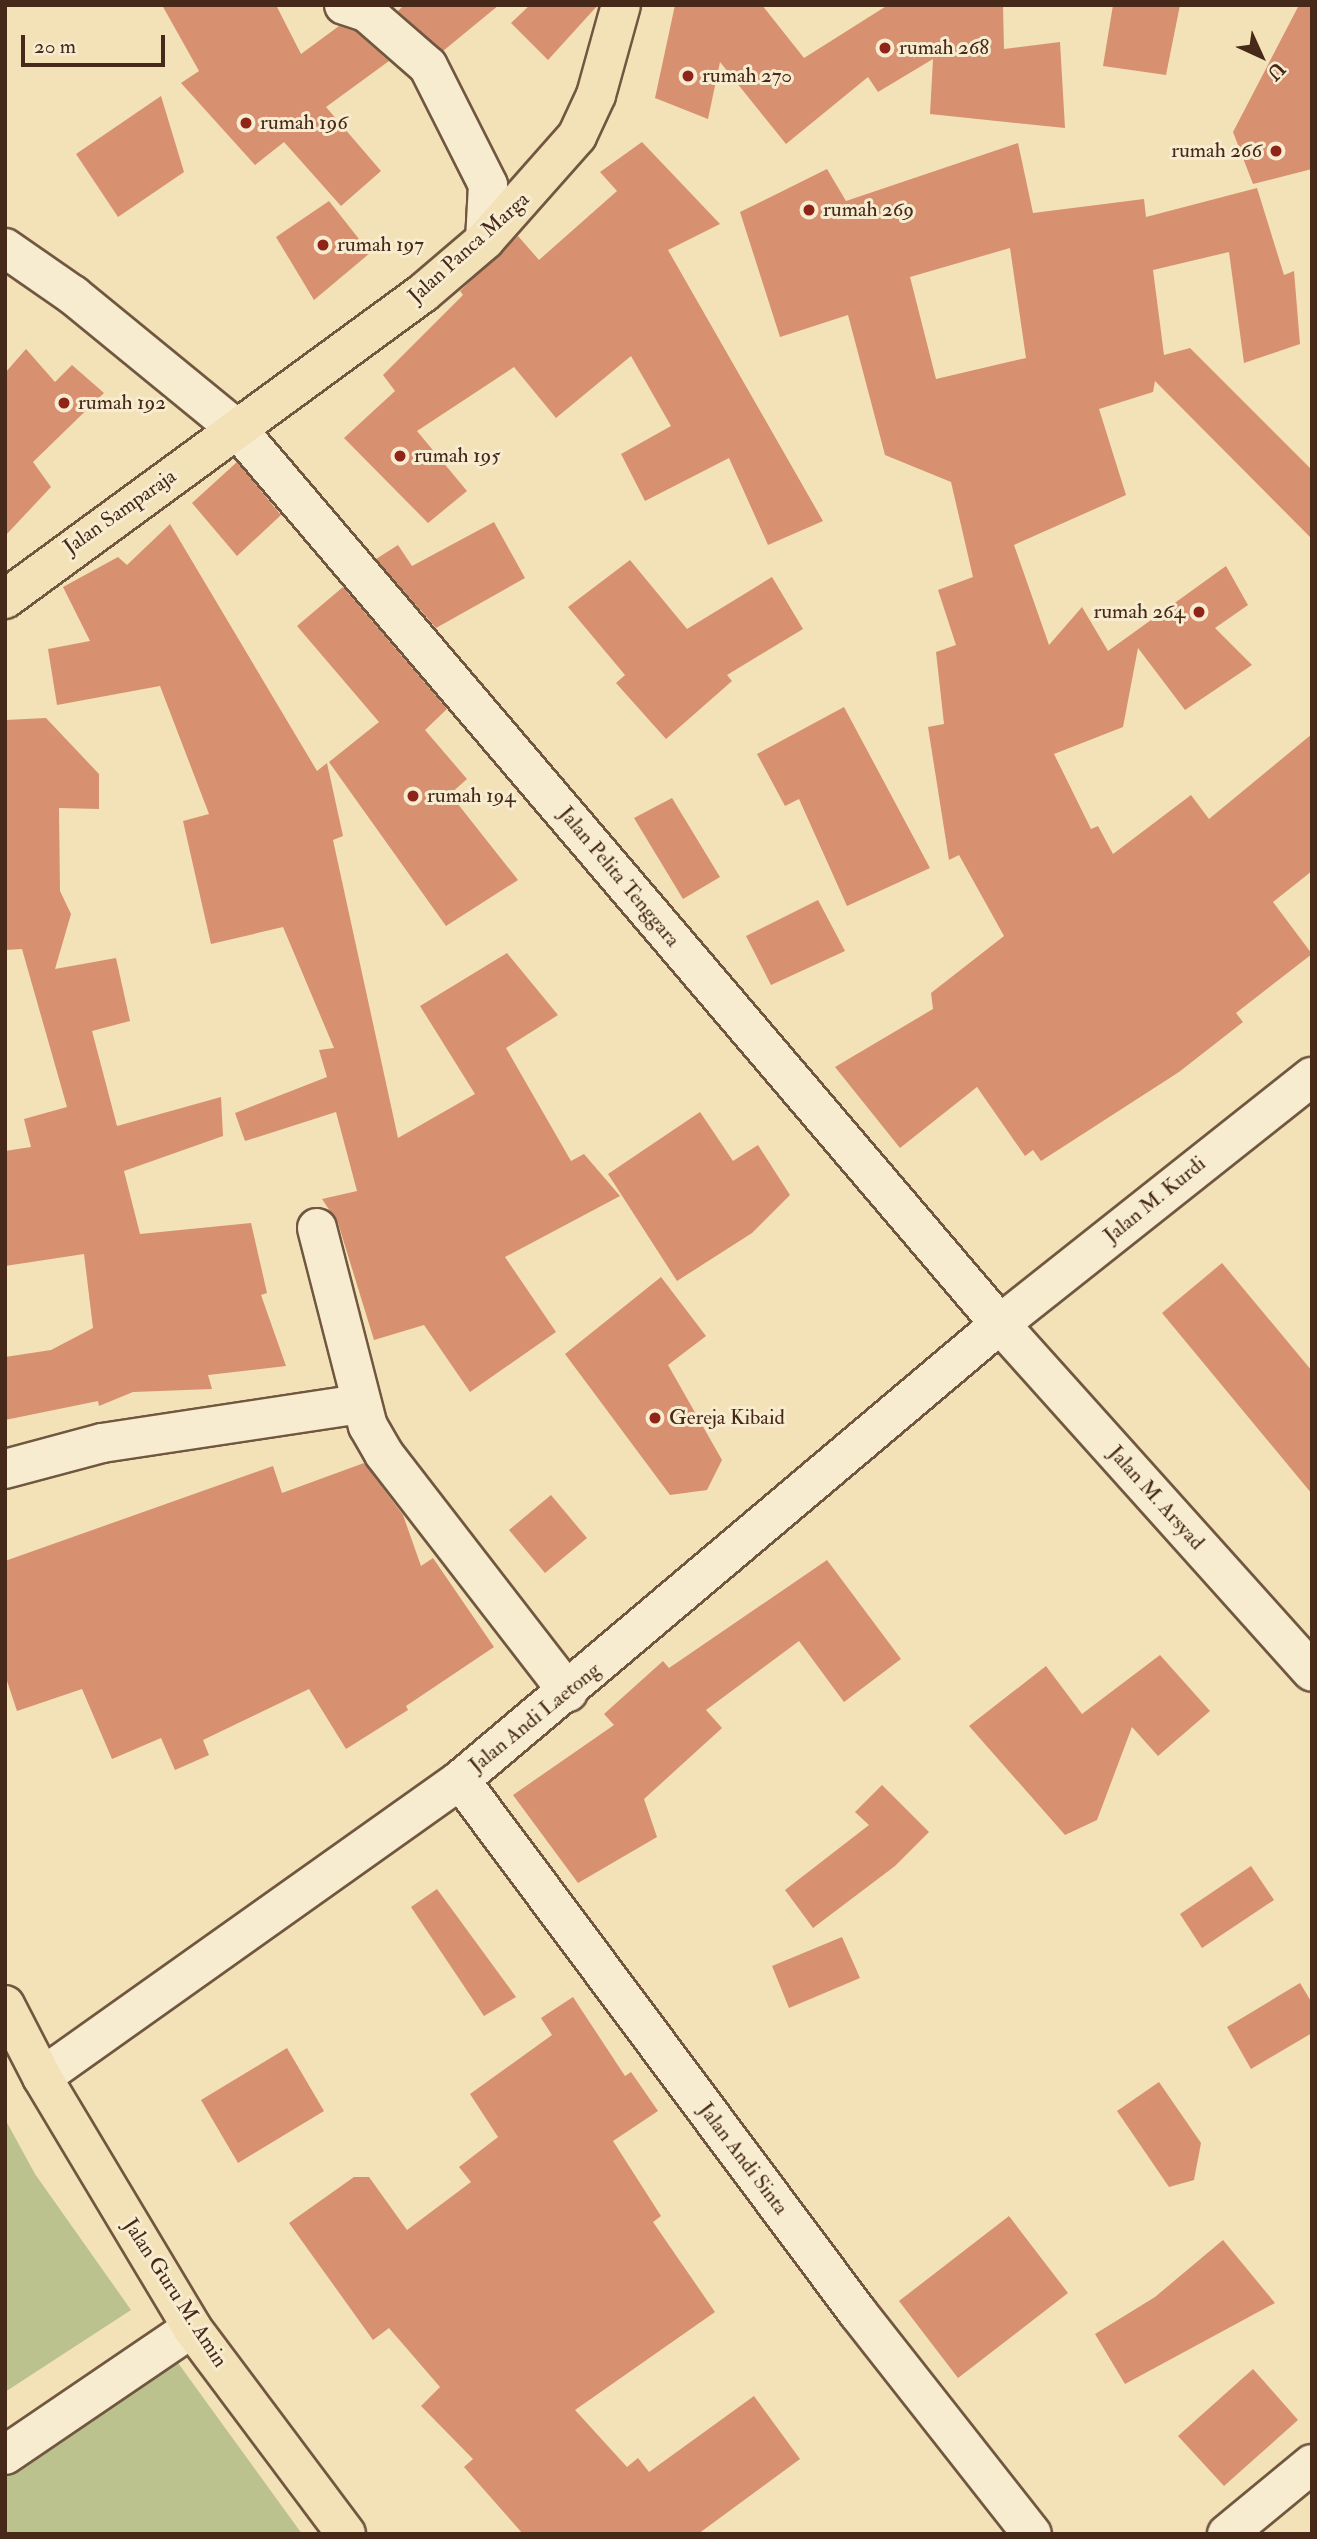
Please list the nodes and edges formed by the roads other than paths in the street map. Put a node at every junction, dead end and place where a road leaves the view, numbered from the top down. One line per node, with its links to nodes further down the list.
1 (344, 5): 3 (street)
2 (621, 5): 3 (main road, Jalan Panca Marga)
3 (485, 240): 5 (main road, Jalan Panca Marga)
4 (5, 248): 5 (street, Jalan Pelita Tenggara)
5 (238, 430): 6 (main road, Jalan Samparaja); 9 (street, Jalan Pelita Tenggara)
6 (5, 599)
7 (1312, 1077): 9 (street, Jalan M. Kurdi)
8 (317, 1228): 10 (street)
9 (1000, 1324): 12 (street, Jalan M. Arsyad); 13 (street, Jalan Andi Laetong)
10 (359, 1404): 11 (street); 13 (street)
11 (5, 1469)
12 (1312, 1672)
13 (568, 1692): 14 (street, Jalan Andi Laetong)
14 (460, 1780): 16 (street, Jalan Andi Laetong); 21 (street, Jalan Andi Sinta)
15 (5, 2005): 16 (main road)
16 (42, 2077): 17 (main road, Jalan Guru M. Amin)
17 (192, 2328): 18 (street); 20 (main road, Jalan Guru M. Amin)
18 (5, 2455)
19 (1312, 2464): 22 (street)
20 (346, 2534)
21 (1032, 2534)
22 (1227, 2534)

